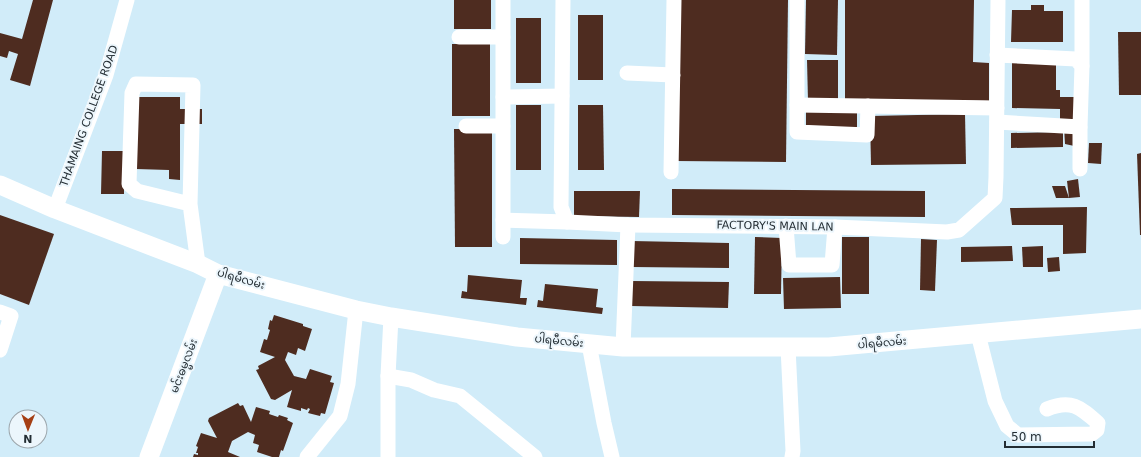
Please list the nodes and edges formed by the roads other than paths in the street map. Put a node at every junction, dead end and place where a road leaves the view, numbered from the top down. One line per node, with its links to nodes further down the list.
1 (127, 0): 26 (street, THAMAING COLLEGE ROAD)
2 (503, 0): 9 (street)
3 (563, 0): 14 (street)
4 (674, 0): 13 (street)
5 (797, 0): 16 (street)
6 (998, 0): 10 (street, FACTORY'S MAIN LAN)
7 (1082, 0): 11 (street)
8 (459, 37): 9 (street)
9 (503, 37): 15 (street)
10 (997, 55): 11 (street); 18 (street, FACTORY'S MAIN LAN)
11 (1082, 66): 21 (street)
12 (628, 73): 13 (street)
13 (673, 75): 23 (street)
14 (562, 96): 15 (street); 28 (street)
15 (503, 97): 20 (street)
16 (797, 105): 17 (street); 17 (street)
17 (868, 106): 18 (street)
18 (997, 115): 21 (street); 31 (street, FACTORY'S MAIN LAN)
19 (466, 126): 20 (street)
20 (503, 126): 27 (street)
21 (1080, 127): 22 (street)
22 (1080, 169)
23 (671, 172)
24 (0, 185): 26 (main road, ပါရမီလမ်း)
25 (190, 204): 25 (street); 33 (street)
26 (55, 209): 33 (main road, ပါရမီလမ်း)
27 (503, 220): 28 (street, FACTORY'S MAIN LAN); 32 (street)
28 (567, 222): 29 (street, FACTORY'S MAIN LAN)
29 (628, 224): 30 (street, FACTORY'S MAIN LAN); 41 (street)
30 (786, 226): 31 (street, FACTORY'S MAIN LAN); 31 (street)
31 (835, 227)
32 (503, 237)
33 (198, 264): 34 (main road, ပါရမီလမ်း)
34 (218, 274): 35 (main road, ပါရမီလမ်း); 46 (main road, မင်းဓမ္မလမ်း)
35 (356, 310): 37 (main road, ပါရမီလမ်း); 47 (street)
36 (0, 312): 43 (street)
37 (390, 317): 40 (main road, ပါရမီလမ်း); 44 (street)
38 (1141, 319): 39 (main road, ပါရမီလမ်း)
39 (978, 334): 42 (main road, ပါရမီလမ်း); 45 (street)
40 (589, 344): 41 (main road, ပါရမီလမ်း); 50 (street)
41 (624, 347): 42 (main road, ပါရမီလမ်း)
42 (788, 347): 51 (street)
43 (0, 350)
44 (388, 376): 48 (street); 49 (street)
45 (1046, 409)
46 (150, 457)
47 (307, 457)
48 (388, 457)
49 (535, 457)
50 (612, 457)
51 (792, 457)

